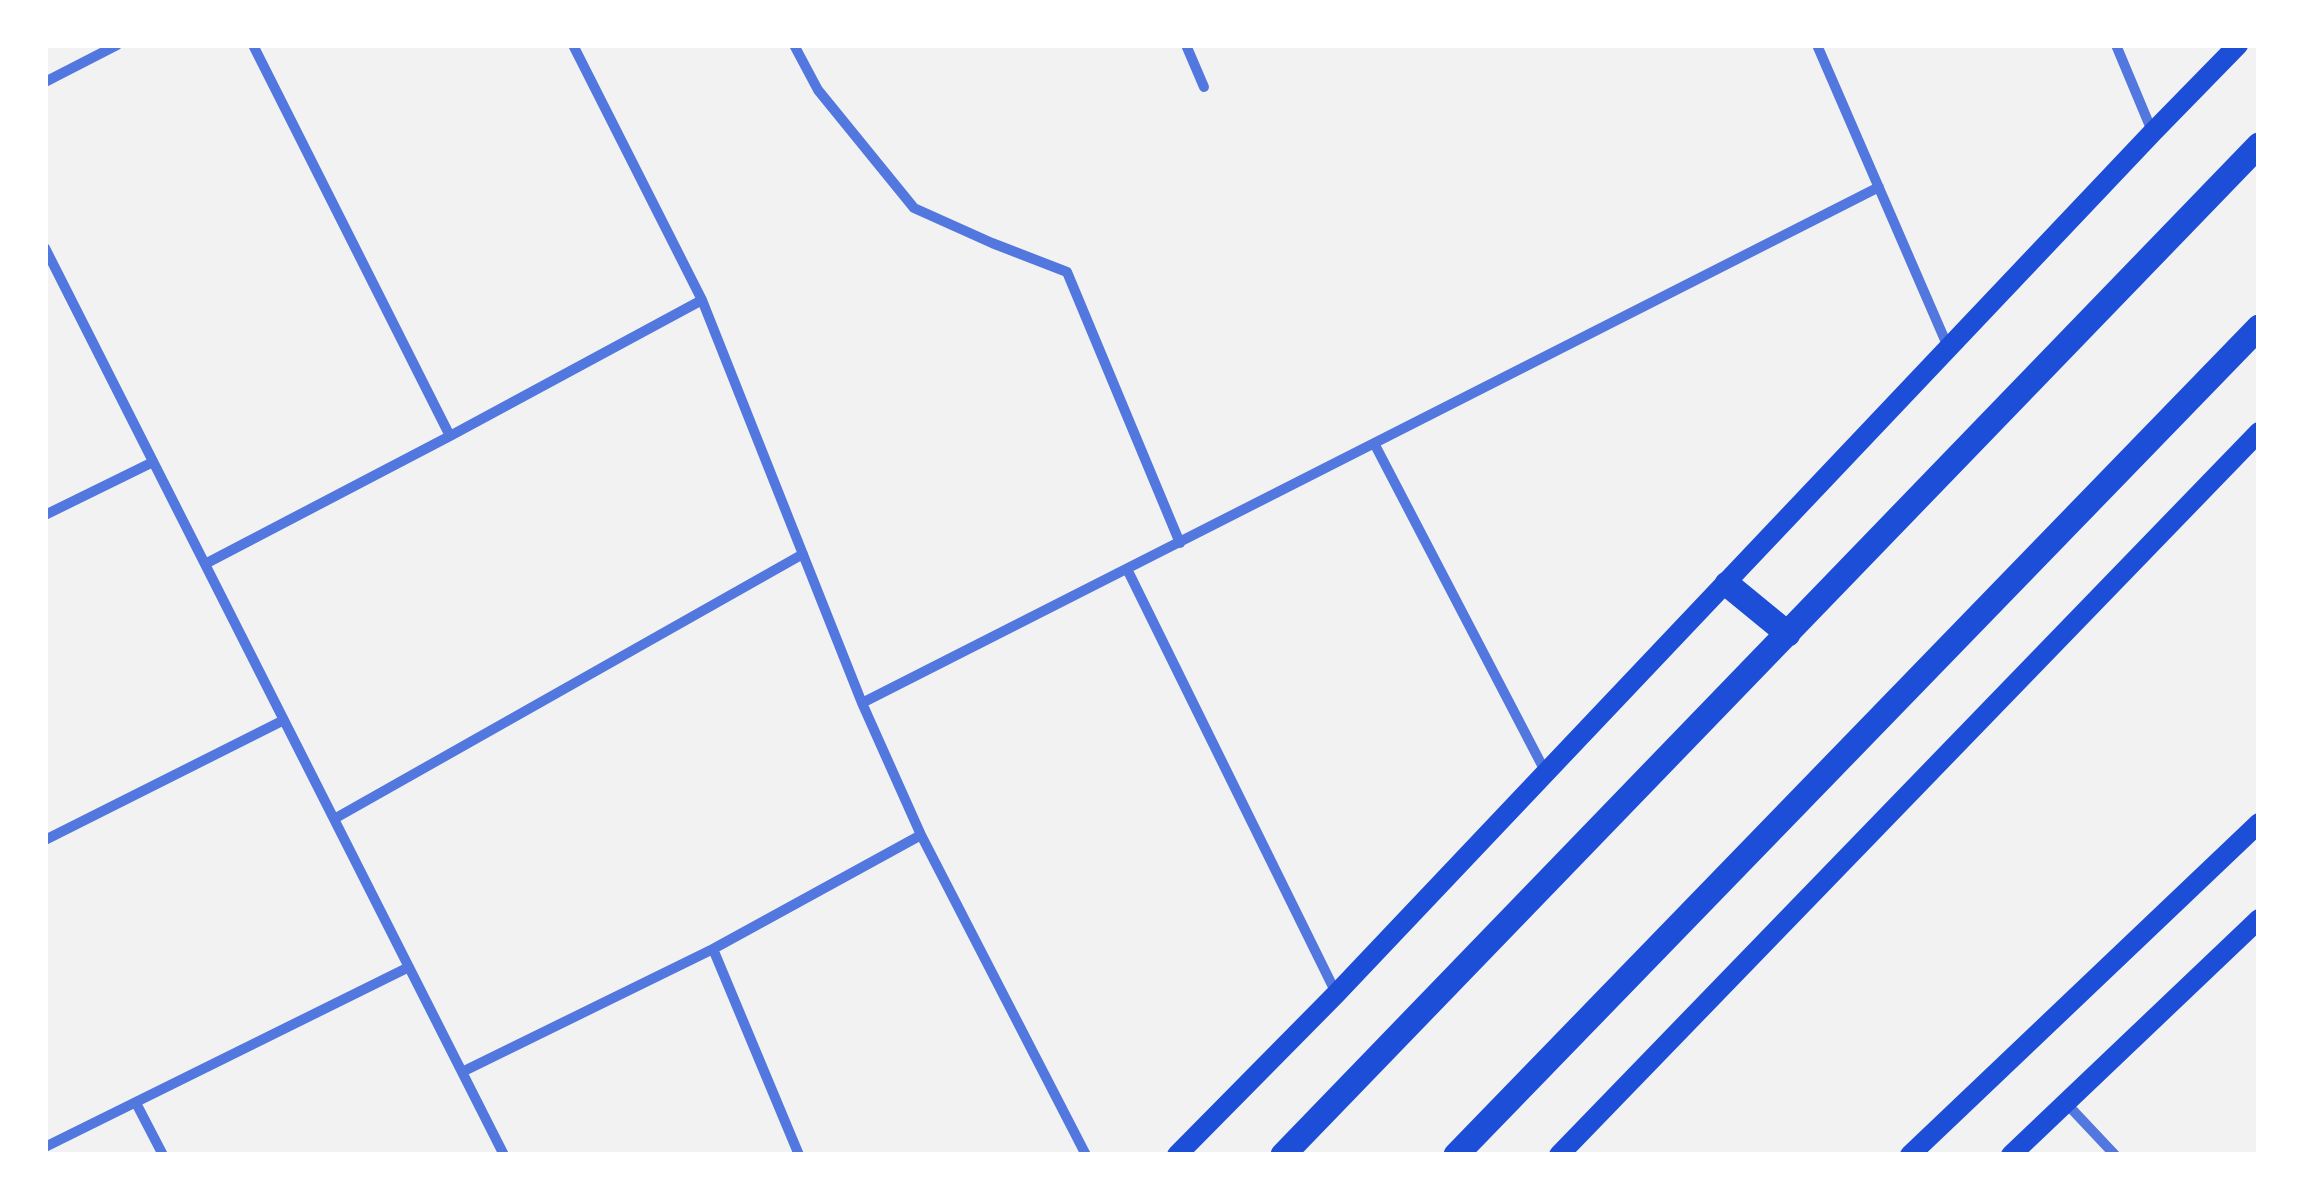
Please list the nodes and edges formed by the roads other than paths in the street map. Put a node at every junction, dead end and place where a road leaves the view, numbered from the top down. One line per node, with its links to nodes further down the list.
1 (117, 45): 9 (street)
2 (254, 45): 19 (street)
3 (573, 45): 15 (street)
4 (794, 45): 23 (street)
5 (1186, 45): 10 (street)
6 (1818, 45): 13 (street)
7 (2116, 45): 11 (street)
8 (2238, 45): 11 (main road)
9 (45, 82)
10 (1204, 86)
11 (2152, 132): 17 (main road)
12 (2259, 145): 28 (main road)
13 (1879, 187): 17 (street); 20 (street)
14 (45, 248): 21 (street)
15 (702, 300): 19 (street); 24 (street)
16 (2259, 327): 50 (main road)
17 (1948, 348): 27 (main road)
18 (2259, 432): 51 (main road)
19 (450, 436): 25 (street)
20 (1375, 445): 23 (street); 31 (street)
21 (153, 462): 22 (street); 25 (street)
22 (45, 515)
23 (1180, 542): 26 (street)
24 (804, 554): 29 (street); 32 (street)
25 (205, 564): 30 (street)
26 (1127, 569): 29 (street); 39 (street)
27 (1727, 584): 28 (main road); 31 (main road)
28 (1788, 634): 49 (main road)
29 (862, 703): 34 (street)
30 (284, 720): 32 (street); 35 (street)
31 (1546, 774): 39 (main road)
32 (334, 819): 38 (street)
33 (2259, 823): 52 (main road)
34 (921, 835): 37 (street); 47 (street)
35 (45, 840)
36 (2259, 920): 42 (main road)
37 (713, 949): 40 (street); 46 (street)
38 (409, 968): 40 (street); 41 (street)
39 (1336, 994): 48 (main road)
40 (462, 1072): 45 (street)
41 (136, 1103): 43 (street); 44 (street)
42 (2066, 1103): 53 (main road); 54 (street)
43 (45, 1146)
44 (164, 1155)
45 (504, 1155)
46 (800, 1155)
47 (1086, 1155)
48 (1178, 1155)
49 (1283, 1155)
50 (1456, 1155)
51 (1559, 1155)
52 (1910, 1155)
53 (2011, 1155)
54 (2115, 1155)

